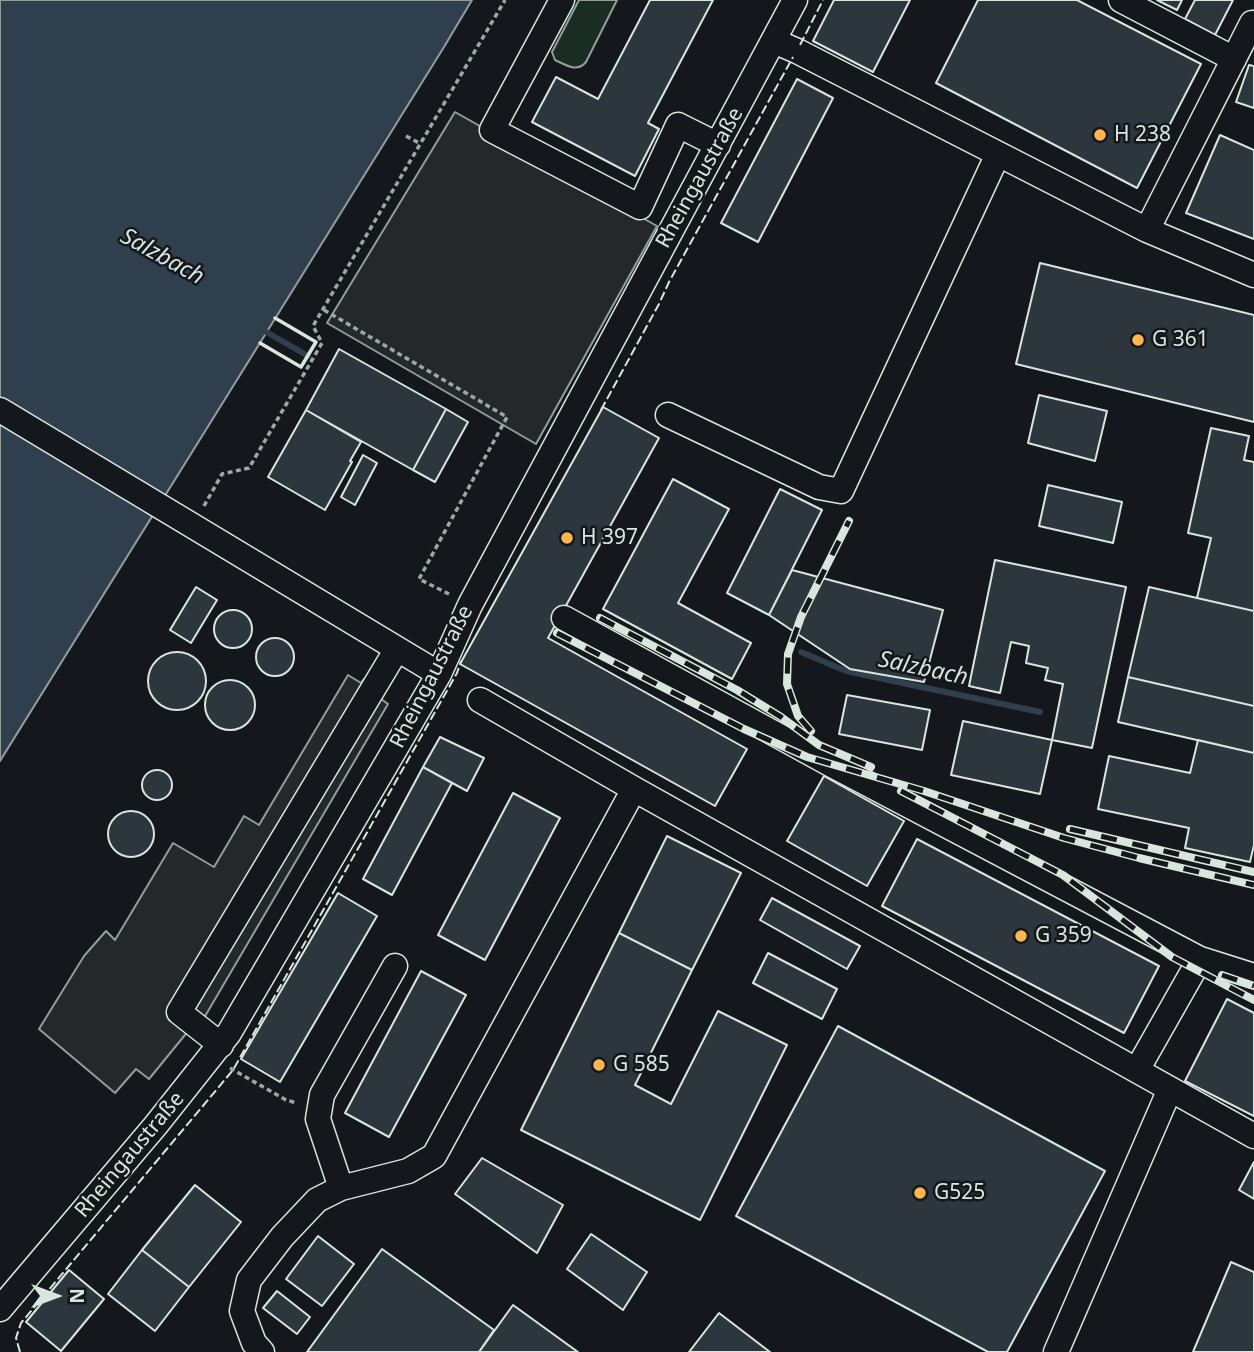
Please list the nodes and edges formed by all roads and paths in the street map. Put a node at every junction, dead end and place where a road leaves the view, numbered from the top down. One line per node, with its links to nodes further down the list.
1 (505, 0): 8 (path)
2 (562, 0): 9 (street)
3 (796, 0): 5 (street, Rheingaustraße)
4 (1121, 0): 6 (street)
5 (774, 41): 9 (street, Rheingaustraße); 10 (street)
6 (1245, 43): 11 (street)
7 (406, 136): 8 (path)
8 (421, 144): 13 (path)
9 (718, 145): 17 (street, Rheingaustraße)
10 (998, 154): 11 (street); 15 (street)
11 (1147, 230): 12 (street)
12 (1254, 275)
13 (323, 310): 16 (path); 17 (path)
14 (0, 410): 16 (street)
15 (668, 415)
16 (192, 526): 19 (street)
17 (470, 605): 20 (street, Rheingaustraße)
18 (565, 618): 23 (street)
19 (397, 649): 20 (street); 26 (street)
20 (439, 674): 26 (street, Rheingaustraße)
21 (480, 700): 22 (street)
22 (634, 789): 28 (street); 32 (street)
23 (1200, 959): 25 (street); 28 (street)
24 (394, 965): 30 (street)
25 (1254, 976)
26 (221, 1045): 33 (street, Rheingaustraße)
27 (233, 1070): 30 (path)
28 (1137, 1070): 29 (street)
29 (1170, 1089): 31 (street); 35 (street)
30 (320, 1107): 32 (street)
31 (1254, 1136)
32 (341, 1188): 34 (street)
33 (0, 1309)
34 (262, 1352)
35 (1056, 1352)

